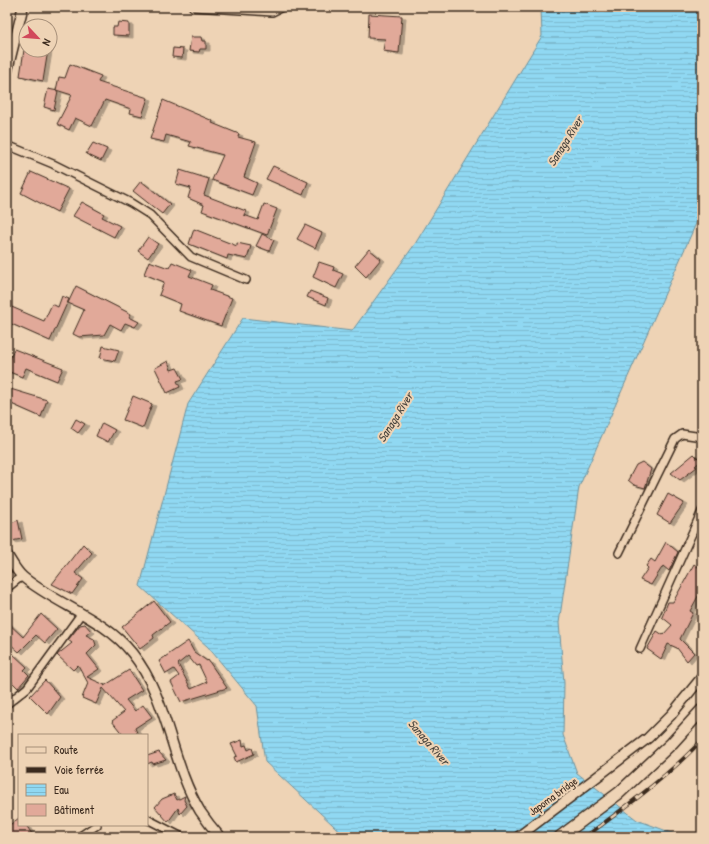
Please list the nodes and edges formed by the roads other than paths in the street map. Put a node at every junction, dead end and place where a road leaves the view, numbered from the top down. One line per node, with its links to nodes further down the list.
1 (23, 7): 4 (street)
2 (192, 7): 3 (street)
3 (282, 7)
4 (7, 72)
5 (7, 145): 6 (street)
6 (246, 280)
7 (702, 438): 9 (street)
8 (702, 511): 14 (street)
9 (619, 553)
10 (7, 555): 11 (street)
11 (22, 576): 12 (street); 13 (street)
12 (7, 588)
13 (81, 614): 16 (street); 22 (street)
14 (640, 649)
15 (702, 677): 23 (street, Japoma bridge)
16 (7, 704)
17 (702, 710): 24 (highway)
18 (148, 820): 21 (street)
19 (96, 826): 20 (street)
20 (79, 837)
21 (182, 837)
22 (220, 837)
23 (518, 837)
24 (560, 837)

